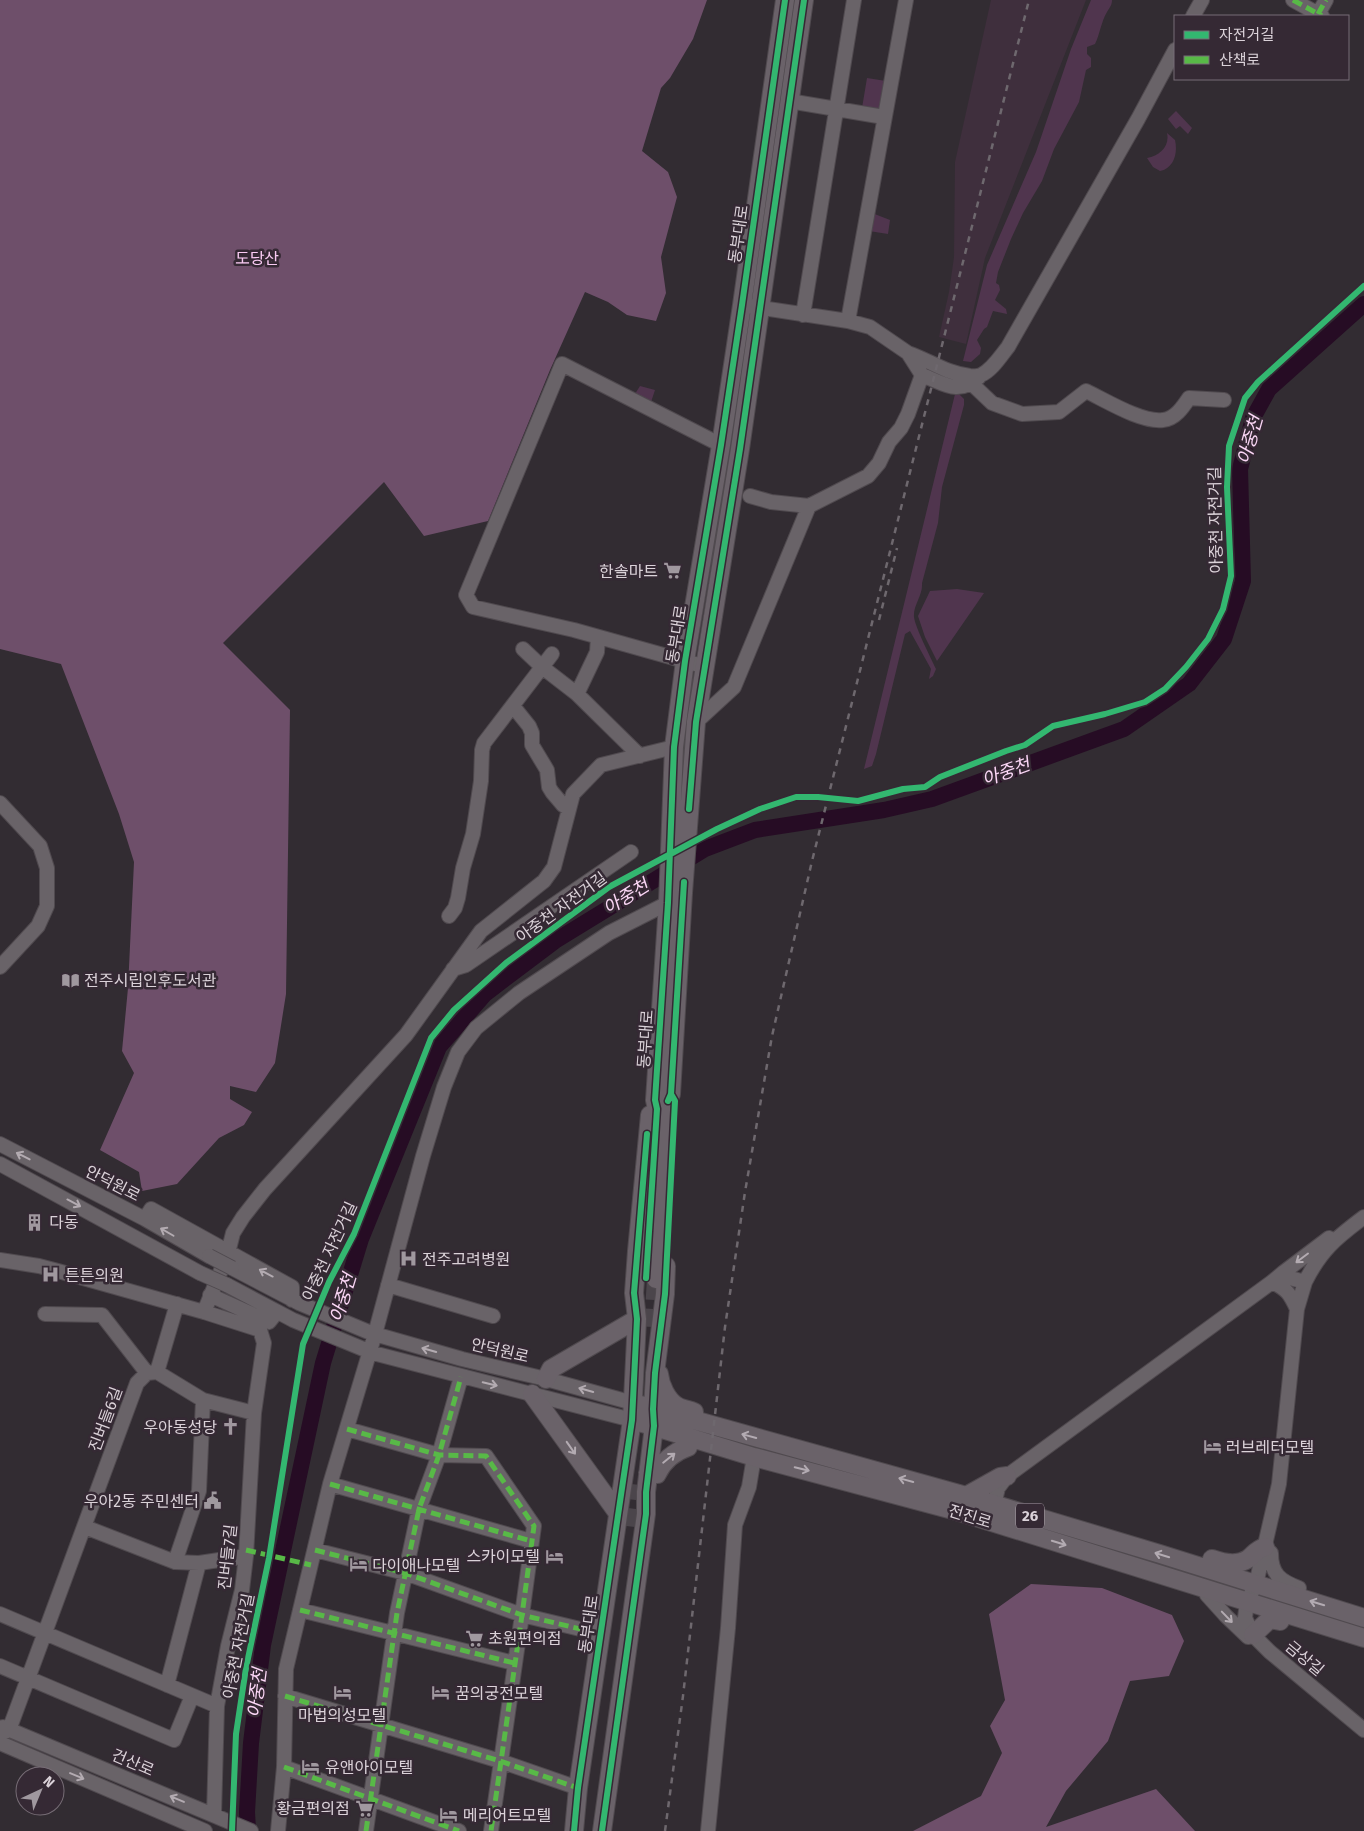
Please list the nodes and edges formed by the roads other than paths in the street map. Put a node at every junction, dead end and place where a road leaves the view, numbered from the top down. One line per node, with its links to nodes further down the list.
1 (785, 0): 14 (main road, 동부대로)
2 (804, 0): 11 (main road, 동부대로)
3 (854, 0): 12 (street)
4 (906, 0): 13 (street)
5 (1202, 0): 8 (street)
6 (1293, 0): 9 (street)
7 (1326, 0): 9 (street)
8 (1194, 15)
9 (1320, 15)
10 (1174, 52): 19 (street)
11 (789, 101): 12 (street); 14 (main road, 동부대로)
12 (837, 109): 13 (street); 15 (street)
13 (884, 117): 16 (street)
14 (751, 307): 15 (street); 21 (main road, 동부대로); 29 (main road, 동부대로)
15 (803, 315): 16 (street)
16 (848, 321): 17 (street)
17 (908, 353): 18 (street); 19 (street)
18 (922, 375): 19 (street); 23 (street)
19 (975, 380): 20 (street)
20 (1224, 400)
21 (722, 445): 24 (street); 27 (main road, 동부대로)
22 (750, 496): 23 (street)
23 (809, 506): 32 (street)
24 (598, 637): 27 (street); 30 (street)
25 (523, 649): 28 (street)
26 (552, 654): 28 (street)
27 (685, 660): 29 (street); 33 (main road, 동부대로)
28 (542, 667): 30 (street); 31 (street)
29 (706, 667): 32 (main road, 동부대로)
30 (577, 694): 34 (street)
31 (513, 706): 36 (street); 39 (street)
32 (696, 722): 52 (main road, 동부대로)
33 (674, 747): 34 (street); 38 (main road, 동부대로)
34 (640, 756): 36 (street)
35 (0, 803): 40 (street)
36 (569, 809): 41 (street)
37 (631, 852): 41 (street)
38 (668, 898): 42 (main road, 동부대로); 53 (street)
39 (449, 916)
40 (0, 967)
41 (453, 969): 48 (street)
42 (654, 1100): 52 (main road, 동부대로); 54 (main road, 동부대로)
43 (0, 1144): 46 (street, 안덕원로, one-way to 43)
44 (0, 1164): 60 (street, one-way to 60, bridge)
45 (1364, 1217): 47 (street)
46 (146, 1219): 48 (street); 56 (street, 안덕원로, one-way to 46, bridge)
47 (1334, 1240): 50 (street, one-way to 50); 51 (street)
48 (228, 1253): 55 (street); 56 (street, one-way to 48)
49 (0, 1260): 57 (street)
50 (1272, 1282): 51 (street); 58 (street); 81 (street)
51 (1305, 1282): 58 (street)
52 (656, 1284): 54 (main road); 67 (main road)
53 (388, 1285): 62 (street); 64 (street)
54 (634, 1293): 63 (main road, 동부대로)
55 (210, 1295): 59 (street); 60 (street)
56 (296, 1302): 64 (street, 안덕원로)
57 (177, 1304): 59 (street); 66 (street, 진버들6길)
58 (1297, 1309): 90 (street)
59 (204, 1312): 73 (street, 진버들7길)
60 (277, 1312): 65 (street)
61 (45, 1314): 66 (street)
62 (493, 1316)
63 (637, 1319): 69 (main road); 72 (main road, 동부대로)
64 (375, 1334): 65 (street); 69 (street, 안덕원로, one-way to 64)
65 (364, 1349): 68 (street); 76 (street)
66 (152, 1373): 71 (street); 88 (street, 진버들6길)
67 (655, 1373): 74 (main road); 75 (main road, 26)
68 (461, 1377): 70 (street, one-way to 70); 78 (street)
69 (546, 1379): 72 (street, 안덕원로, one-way to 69)
70 (532, 1394): 72 (street); 87 (main road, one-way to 87)
71 (203, 1400): 73 (street); 93 (street)
72 (632, 1412): 74 (main road, 전진로 / 26); 87 (main road, 동부대로)
73 (254, 1413): 92 (street, 진버들7길)
74 (654, 1418): 75 (main road, 전진로); 77 (main road, 전진로 / 26); 80 (main road)
75 (693, 1421): 83 (main road, 전진로 / 26, one-way to 75)
76 (347, 1429): 78 (street); 82 (street)
77 (690, 1439): 79 (main road, 전진로 / 26); 80 (main road, one-way to 77)
78 (438, 1455): 86 (street); 89 (street)
79 (754, 1457): 84 (main road, 전진로 / 26, one-way to 84); 137 (street)
80 (648, 1473): 87 (main road)
81 (1007, 1476): 83 (main road); 85 (street)
82 (330, 1484): 86 (street); 91 (street)
83 (966, 1496): 85 (main road, 전진로 / 26)
84 (933, 1505): 85 (street); 98 (main road, 전진로 / 26, one-way to 98)
85 (994, 1505): 95 (main road, 전진로 / 26, one-way to 85)
86 (419, 1509): 89 (street); 96 (street)
87 (631, 1519): 108 (main road, 동부대로); 134 (main road, 동부대로); 135 (main road, 동부대로); 136 (main road)
88 (85, 1528): 93 (street); 107 (street, 진버들6길)
89 (531, 1541): 104 (street)
90 (1265, 1547): 95 (main road); 97 (street); 99 (street)
91 (315, 1550): 96 (street); 101 (street)
92 (246, 1556): 94 (street); 117 (street, 진버들7길)
93 (175, 1562): 94 (street)
94 (199, 1563): 114 (street)
95 (1209, 1569): 97 (main road, 전진로 / 26)
96 (406, 1573): 104 (street); 106 (street)
97 (1256, 1584): 99 (main road, 전진로 / 26); 100 (street)
98 (1209, 1590): 100 (main road, 전진로 / 26); 109 (street, one-way to 109)
99 (1296, 1597): 105 (main road, 전진로 / 26, one-way to 99)
100 (1247, 1602): 103 (main road, 전진로 / 26); 109 (street, 금상길)
101 (300, 1610): 106 (street); 116 (street)
102 (0, 1614): 107 (street)
103 (1284, 1614): 109 (main road); 110 (main road, 전진로 / 26)
104 (522, 1615): 108 (street); 111 (street)
105 (1364, 1618)
106 (394, 1633): 111 (street); 118 (street)
107 (45, 1634): 113 (street, 진버들6길); 114 (street)
108 (601, 1634): 124 (main road, 동부대로)
109 (1253, 1635): 120 (street, 금상길)
110 (1364, 1638)
111 (514, 1663): 122 (street)
112 (0, 1666): 113 (street)
113 (28, 1678): 115 (street); 119 (street, 진버들6길)
114 (167, 1685): 115 (street)
115 (192, 1696): 117 (street)
116 (286, 1696): 118 (street); 123 (street)
117 (217, 1706): 126 (street, 진버들7길)
118 (381, 1725): 122 (street); 125 (street)
119 (3, 1730): 126 (street, 건산로, one-way to 119)
120 (1364, 1730)
121 (0, 1743): 127 (street, one-way to 127)
122 (500, 1761): 124 (street); 132 (street)
123 (284, 1767): 125 (street); 129 (street)
124 (578, 1788): 133 (main road, 동부대로)
125 (371, 1800): 130 (street); 131 (street)
126 (218, 1816): 128 (street, 건산로)
127 (205, 1831)
128 (251, 1831)
129 (278, 1831)
130 (366, 1831)
131 (459, 1831)
132 (491, 1831)
133 (574, 1831)
134 (582, 1831)
135 (595, 1831)
136 (602, 1831)
137 (708, 1831)

